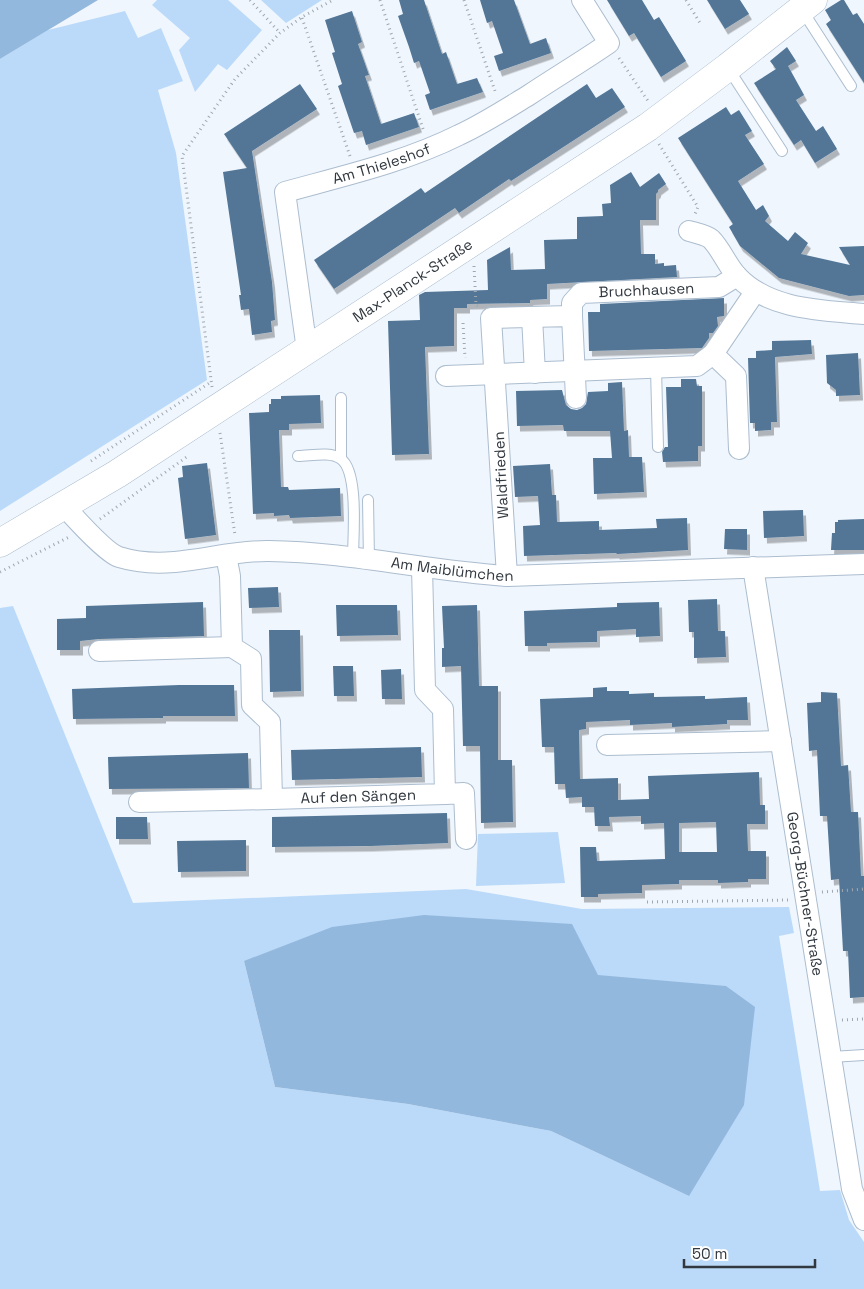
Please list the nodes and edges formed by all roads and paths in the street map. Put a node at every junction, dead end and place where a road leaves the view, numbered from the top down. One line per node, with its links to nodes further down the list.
1 (250, 0): 10 (path)
2 (333, 0): 8 (path)
3 (380, 0): 16 (path)
4 (464, 0): 14 (path)
5 (582, 0): 11 (street)
6 (686, 0): 9 (path)
7 (807, 4): 12 (street, Max-Planck-Straße); 13 (lane)
8 (302, 17): 10 (path); 18 (path)
9 (700, 23)
10 (280, 33): 35 (path)
11 (609, 43): 14 (street, Am Thieleshof); 15 (path)
12 (728, 67): 15 (street, Max-Planck-Straße); 17 (lane)
13 (851, 86)
14 (502, 112): 16 (street, Am Thieleshof)
15 (654, 123): 19 (path); 20 (street, Max-Planck-Straße)
16 (430, 148): 18 (street, Am Thieleshof)
17 (782, 151)
18 (356, 173): 28 (street, Am Thieleshof)
19 (689, 231): 21 (street)
20 (463, 249): 26 (path); 28 (street, Max-Planck-Straße)
21 (737, 276): 22 (street); 24 (street, Bruchhausen)
22 (755, 292): 23 (street); 29 (street)
23 (864, 314)
24 (572, 316): 25 (street); 31 (street)
25 (532, 317): 26 (street); 32 (street)
26 (491, 318): 33 (street, Waldfrieden)
27 (464, 324): 34 (path)
28 (307, 350): 38 (street, Max-Planck-Straße)
29 (713, 354): 30 (street); 41 (street)
30 (656, 368): 31 (street); 40 (lane)
31 (574, 372): 32 (street); 37 (street)
32 (535, 373): 33 (street)
33 (495, 374): 34 (street); 56 (street, Waldfrieden)
34 (456, 376)
35 (211, 382): 38 (path); 45 (path)
36 (341, 398): 44 (lane)
37 (576, 398)
38 (218, 421): 39 (path); 47 (street, Max-Planck-Straße); 50 (path)
39 (212, 439)
40 (658, 447)
41 (739, 449)
42 (188, 456): 48 (path)
43 (298, 456): 44 (lane)
44 (341, 459): 51 (lane)
45 (88, 464)
46 (368, 500): 51 (lane)
47 (64, 506): 48 (street, Am Maiblümchen); 49 (street, Max-Planck-Straße)
48 (85, 530): 50 (street, Am Maiblümchen); 55 (path)
49 (0, 543)
50 (232, 554): 51 (street, Am Maiblümchen); 57 (street)
51 (361, 559): 53 (street, Am Maiblümchen)
52 (864, 564): 54 (street, Am Maiblümchen)
53 (422, 567): 56 (street, Am Maiblümchen); 61 (street)
54 (754, 567): 56 (street, Am Maiblümchen); 59 (street, Georg-Büchner-Straße)
55 (0, 572)
56 (507, 576)
57 (232, 647): 58 (street); 62 (street)
58 (99, 651)
59 (780, 741): 60 (street); 66 (street, Georg-Büchner-Straße)
60 (607, 745)
61 (445, 794): 62 (street, Auf den Sängen); 64 (street, Auf den Sängen)
62 (272, 799): 63 (street, Auf den Sängen)
63 (139, 802)
64 (466, 839)
65 (864, 889): 66 (path)
66 (805, 900): 67 (path); 69 (street, Georg-Büchner-Straße)
67 (648, 902)
68 (864, 1055): 69 (lane)
69 (831, 1057): 70 (street, Georg-Büchner-Straße)
70 (864, 1220)

